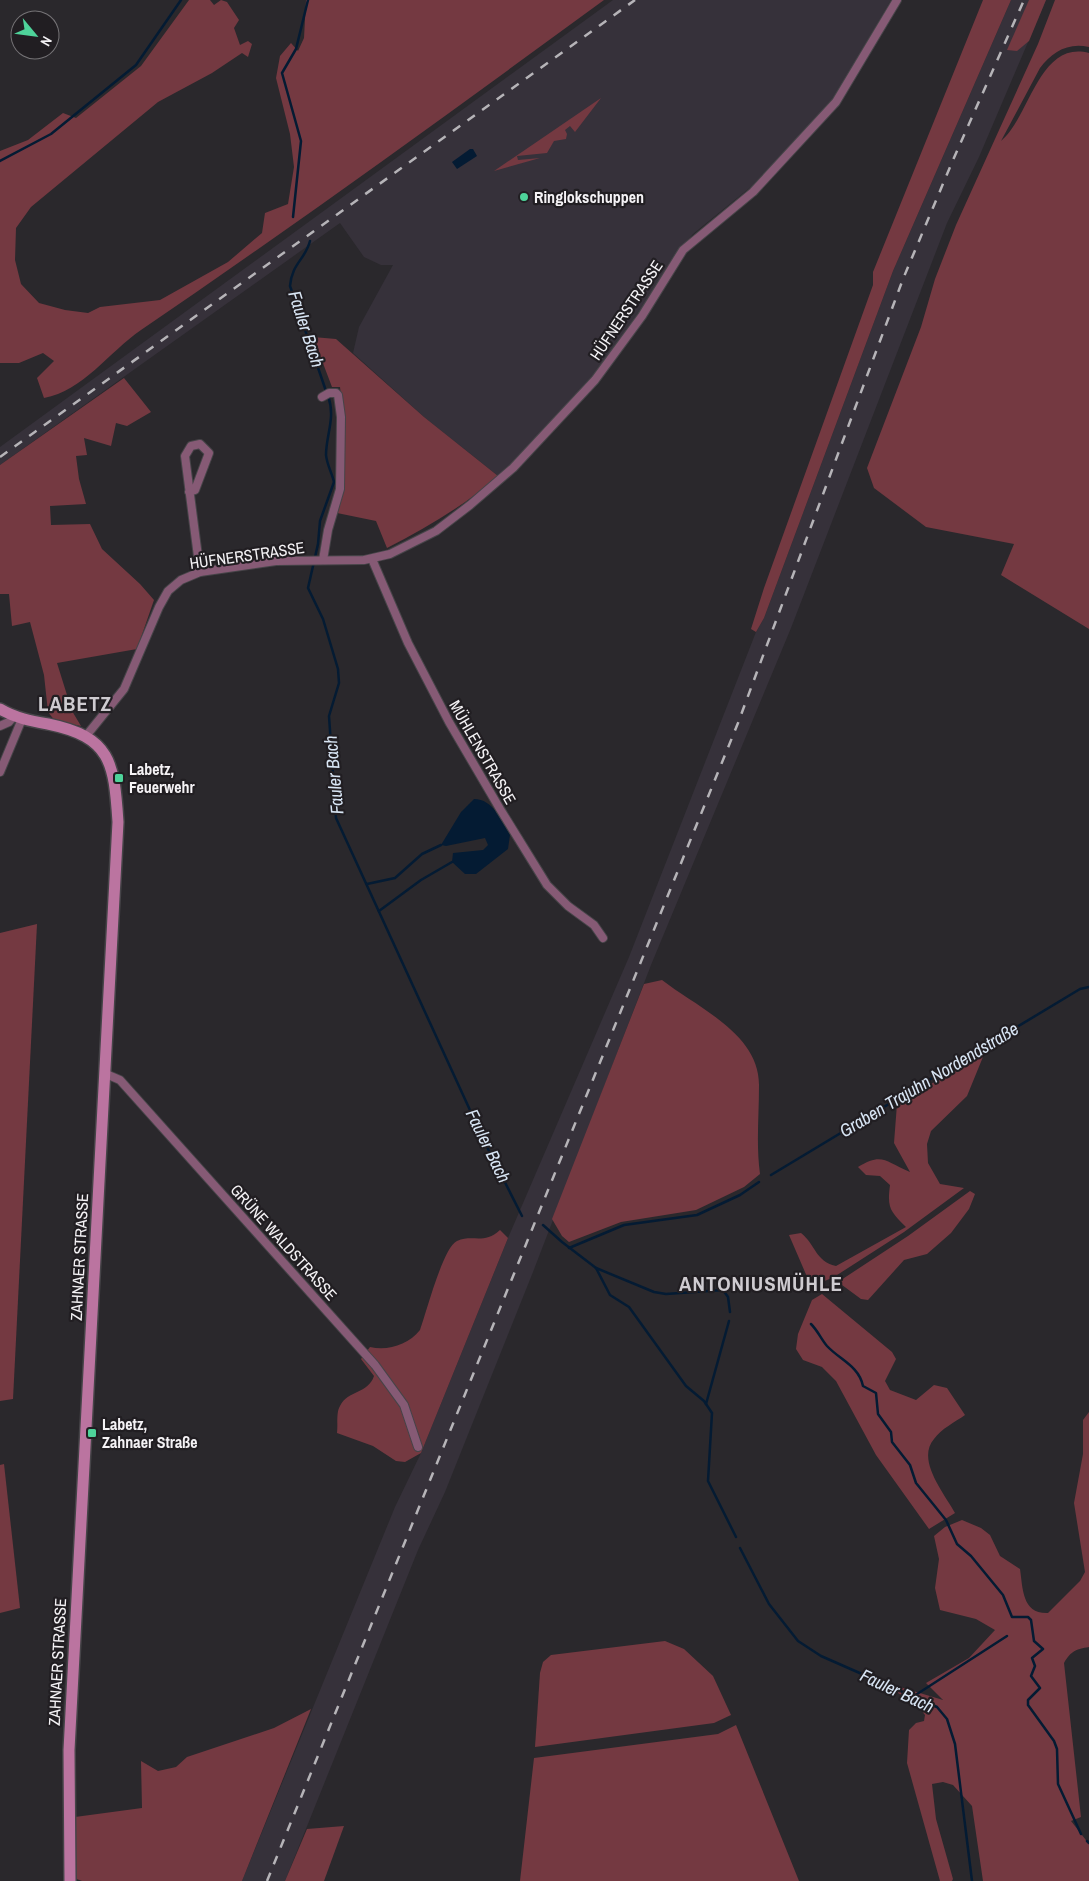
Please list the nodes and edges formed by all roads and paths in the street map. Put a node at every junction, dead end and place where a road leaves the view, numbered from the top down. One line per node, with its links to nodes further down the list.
1 (897, 0): 4 (street, HÜFNERSTRASSE)
2 (322, 397): 5 (street, HÜFNERSTRASSE)
3 (190, 492): 3 (street); 6 (street)
4 (372, 559): 5 (street, HÜFNERSTRASSE); 12 (street, MÜHLENSTRASSE)
5 (321, 560): 6 (street, HÜFNERSTRASSE)
6 (200, 572): 10 (street, HÜFNERSTRASSE)
7 (0, 709): 8 (main road, ZAHNAER STRASSE)
8 (18, 718): 9 (street); 10 (main road, ZAHNAER STRASSE); 11 (street)
9 (0, 726)
10 (86, 736): 13 (main road, ZAHNAER STRASSE)
11 (0, 772)
12 (603, 938)
13 (106, 1074): 14 (street, GRÜNE WALDSTRASSE); 15 (main road, ZAHNAER STRASSE)
14 (418, 1447)
15 (70, 1881)

